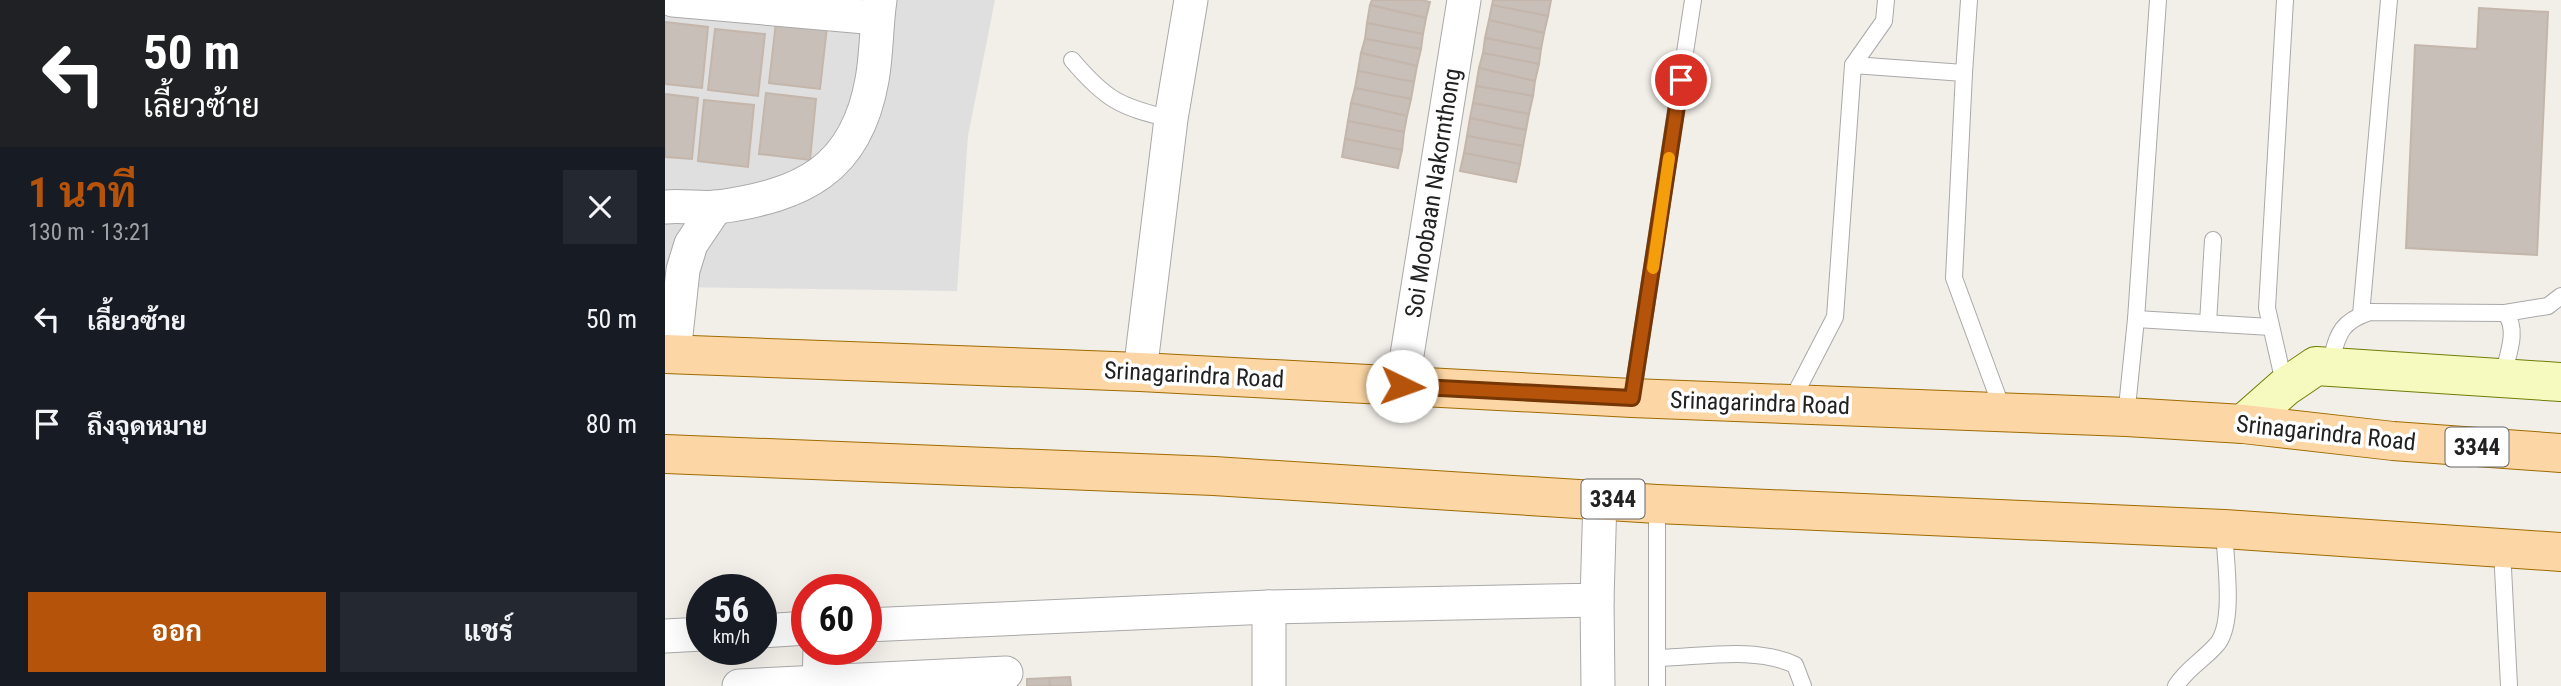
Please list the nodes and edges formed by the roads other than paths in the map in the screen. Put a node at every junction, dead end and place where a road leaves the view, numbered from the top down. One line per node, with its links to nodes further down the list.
1 (673, 0): 10 (street)
2 (1191, 0): 14 (street)
3 (1464, 0): 29 (street, Soi Moobaan Nakornthong)
4 (1693, 0): 31 (lane)
5 (1887, 0): 12 (lane)
6 (1969, 0): 13 (lane)
7 (2158, 0): 21 (lane)
8 (2285, 0): 23 (lane)
9 (2389, 0): 20 (lane)
10 (879, 9): 16 (street)
11 (1072, 60): 14 (lane)
12 (1853, 65): 13 (lane); 32 (lane)
13 (1964, 73): 33 (lane)
14 (1171, 119): 26 (street)
15 (665, 207): 16 (street)
16 (716, 207): 24 (street)
17 (2213, 240): 22 (lane)
18 (2561, 296): 19 (lane)
19 (2505, 313): 20 (lane); 27 (lane)
20 (2361, 315): 25 (lane)
21 (2136, 319): 22 (lane); 34 (lane)
22 (2208, 323): 23 (lane)
23 (2271, 327): 30 (lane)
24 (670, 354): 26 (main road, Srinagarindra Road / 3344)
25 (2329, 367): 27 (street); 30 (street)
26 (1140, 372): 29 (main road, Srinagarindra Road / 3344)
27 (2501, 379): 28 (street)
28 (2561, 382)
29 (1402, 386): 31 (main road, Srinagarindra Road / 3344)
30 (2285, 387): 35 (street)
31 (1632, 398): 32 (main road, Srinagarindra Road / 3344)
32 (1790, 404): 33 (main road, Srinagarindra Road / 3344)
33 (2004, 414): 34 (main road, Srinagarindra Road / 3344)
34 (2126, 418): 35 (main road, Srinagarindra Road / 3344)
35 (2243, 424): 36 (main road, Srinagarindra Road / 3344)
36 (2561, 453)
37 (665, 454): 38 (main road, 3344)
38 (1601, 498): 39 (main road, 3344); 43 (street)
39 (1657, 504): 40 (main road, 3344); 49 (lane)
40 (2224, 529): 41 (main road, 3344); 57 (lane)
41 (2501, 545): 42 (main road, 3344); 58 (lane)
42 (2561, 552)
43 (1597, 600): 44 (street); 54 (street)
44 (1269, 607): 45 (street); 53 (street)
45 (1008, 619): 46 (street); 51 (street)
46 (882, 624)
47 (686, 635): 48 (street)
48 (665, 636)
49 (1659, 658): 55 (lane); 56 (lane)
50 (819, 672): 51 (street); 52 (street)
51 (1006, 679)
52 (739, 686)
53 (1269, 686)
54 (1598, 686)
55 (1657, 686)
56 (1803, 686)
57 (2176, 686)
58 (2509, 686)

